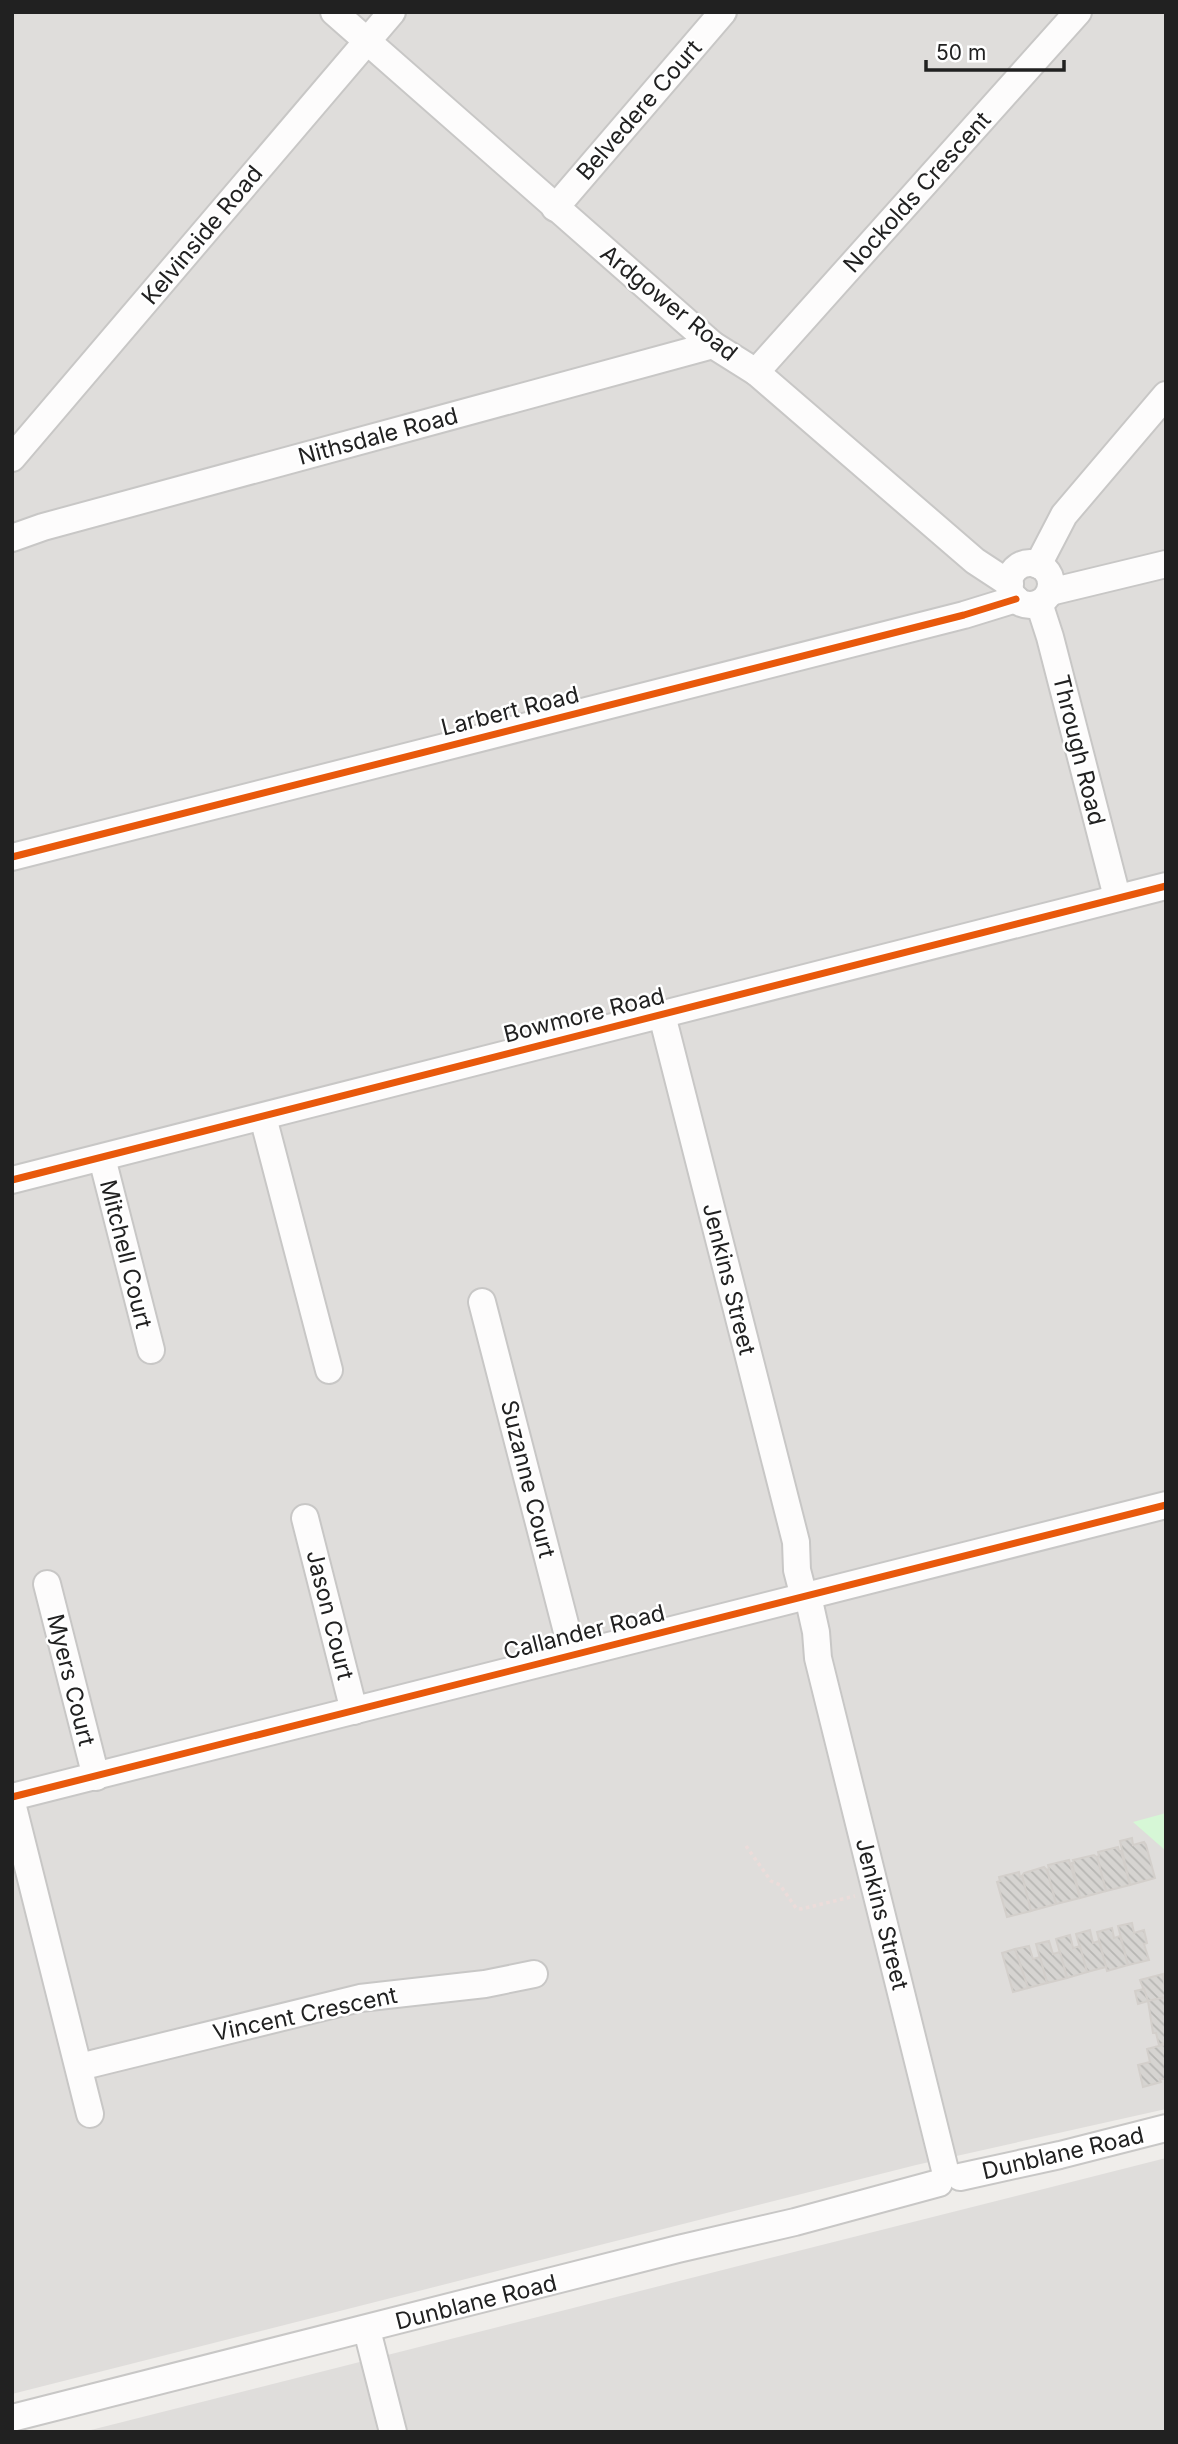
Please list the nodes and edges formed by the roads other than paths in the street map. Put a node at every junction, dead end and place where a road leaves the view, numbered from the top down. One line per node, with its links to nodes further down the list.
1 (334, 12): 5 (street, Ardgower Road)
2 (392, 12): 5 (street, Kelvinside Road)
3 (723, 12): 6 (street, Belvedere Court)
4 (1078, 12): 8 (street, Nockolds Crescent)
5 (368, 41): 6 (street, Ardgower Road); 10 (street, Kelvinside Road)
6 (555, 208): 7 (street, Ardgower Road)
7 (713, 345): 8 (street, Ardgower Road); 12 (street, Nithsdale Road)
8 (756, 372): 15 (street, Ardgower Road)
9 (1166, 395): 15 (street, Through Road)
10 (12, 458)
11 (12, 515): 12 (street)
12 (43, 527): 13 (street, Nithsdale Road)
13 (12, 538)
14 (1166, 564): 15 (street)
15 (1029, 595): 16 (street, Larbert Road); 18 (street, Through Road)
16 (12, 858)
17 (1166, 886): 18 (street, Bowmore Road)
18 (1117, 897): 19 (street, Bowmore Road)
19 (662, 1015): 20 (street, Bowmore Road); 29 (street, Jenkins Street)
20 (262, 1117): 21 (street, Bowmore Road); 25 (street)
21 (102, 1158): 22 (street, Bowmore Road); 24 (street, Mitchell Court)
22 (12, 1180)
23 (482, 1302): 30 (street, Suzanne Court)
24 (151, 1350)
25 (329, 1370)
26 (1166, 1505): 29 (street, Callander Road)
27 (305, 1518): 31 (street, Jason Court)
28 (47, 1584): 32 (street, Myers Court)
29 (806, 1596): 30 (street, Callander Road); 39 (street, Jenkins Street)
30 (573, 1655): 31 (street, Callander Road)
31 (354, 1711): 32 (street, Callander Road)
32 (96, 1777): 33 (street, Callander Road)
33 (12, 1797)
34 (12, 1803): 36 (street)
35 (534, 1974): 36 (street, Vincent Crescent)
36 (79, 2067): 37 (street)
37 (90, 2114)
38 (1166, 2128): 39 (street, Dunblane Road)
39 (948, 2177): 40 (street, Dunblane Road)
40 (367, 2330): 41 (street, Dunblane Road); 42 (street)
41 (12, 2418)
42 (393, 2432)

